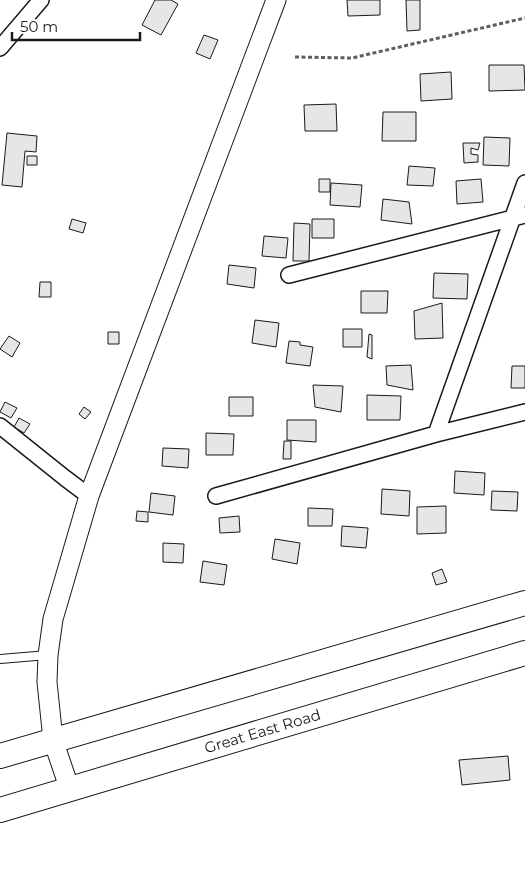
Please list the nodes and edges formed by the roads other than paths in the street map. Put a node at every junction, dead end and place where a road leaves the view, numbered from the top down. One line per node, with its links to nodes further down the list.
1 (41, 0): 3 (street)
2 (276, 0): 10 (street)
3 (0, 48)
4 (525, 183): 5 (street)
5 (519, 217): 6 (street); 9 (street)
6 (289, 275)
7 (525, 412): 9 (street)
8 (0, 426): 10 (street)
9 (436, 434): 11 (street)
10 (89, 496): 14 (street)
11 (216, 496)
12 (525, 603): 16 (main road)
13 (525, 653): 18 (main road, Great East Road)
14 (48, 655): 15 (lane); 16 (street)
15 (0, 658)
16 (53, 740): 17 (main road); 18 (street)
17 (0, 756)
18 (70, 790): 19 (main road, Great East Road)
19 (0, 810)

